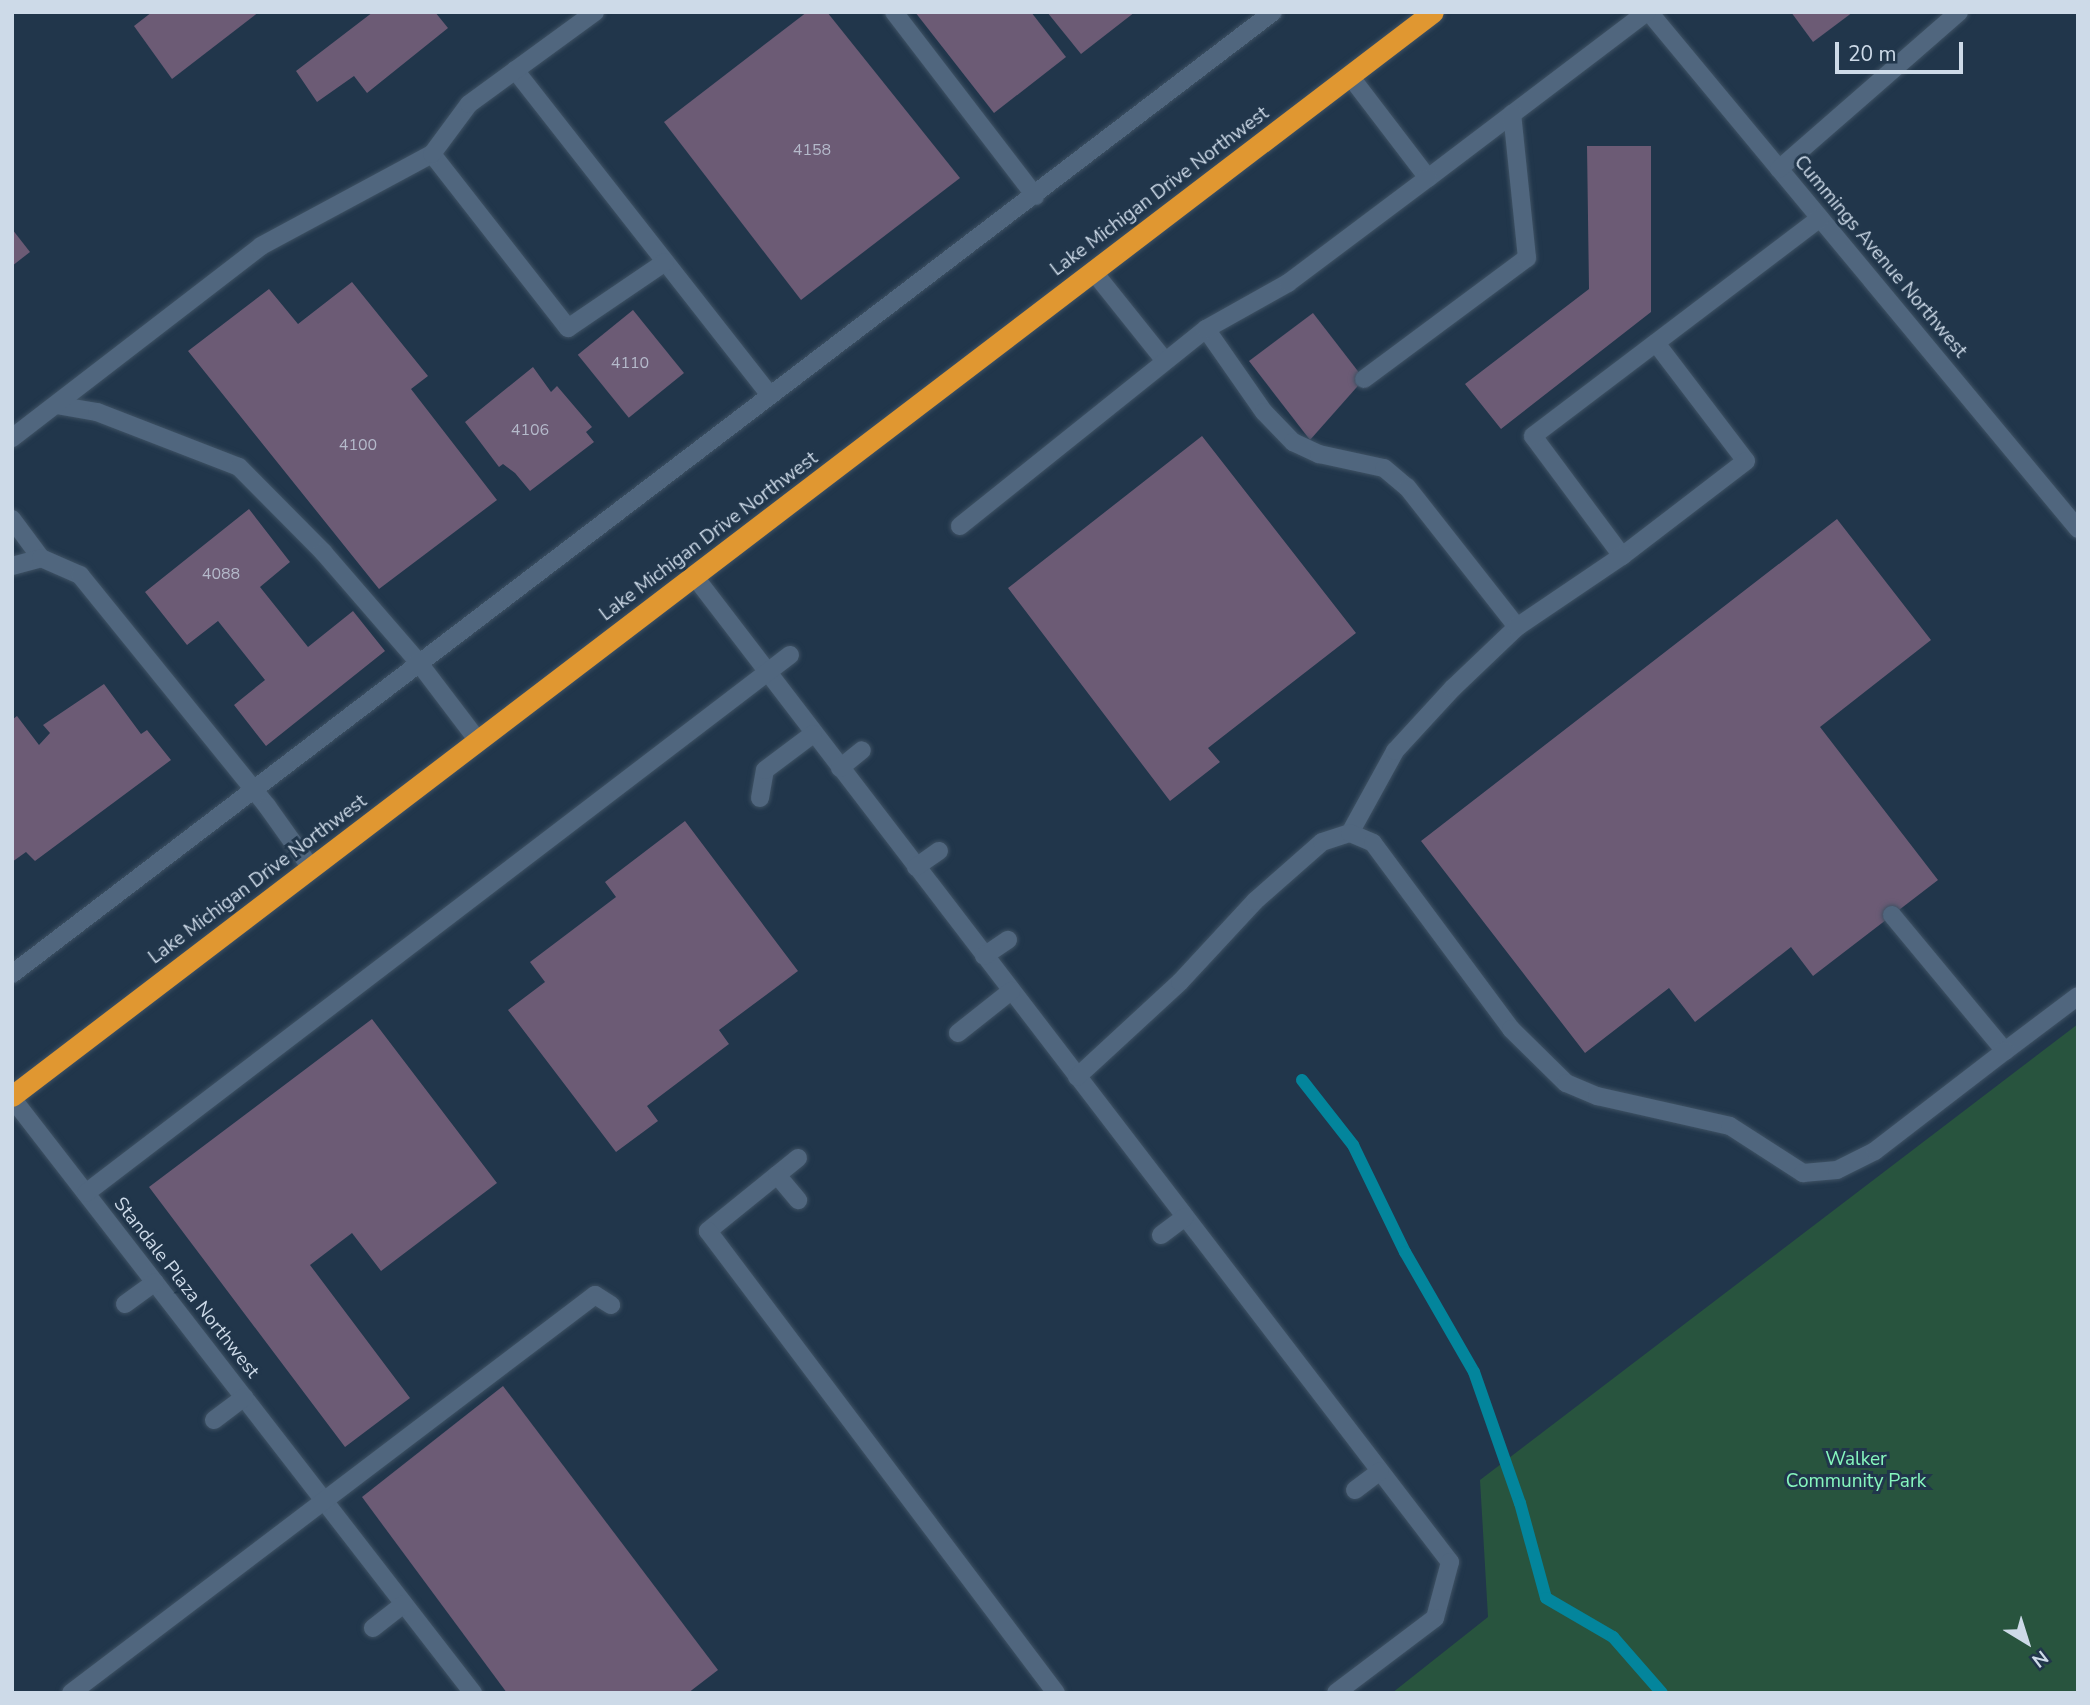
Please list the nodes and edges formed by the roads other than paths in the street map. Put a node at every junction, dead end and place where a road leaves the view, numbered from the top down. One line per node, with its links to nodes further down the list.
1 (595, 12): 7 (street)
2 (894, 12): 13 (street)
3 (1273, 12): 13 (street)
4 (1433, 12): 8 (highway, Lake Michigan Drive Northwest)
5 (1648, 12): 9 (street); 11 (street, Cummings Avenue Northwest)
6 (1959, 12): 11 (street)
7 (515, 70): 10 (street); 15 (street)
8 (1350, 76): 12 (street); 16 (highway, Lake Michigan Drive Northwest)
9 (1512, 114): 12 (street); 20 (street)
10 (432, 154): 15 (street); 22 (street)
11 (1779, 169): 14 (street, Cummings Avenue Northwest)
12 (1428, 177): 17 (street)
13 (1035, 196): 21 (street)
14 (1820, 218): 18 (street); 26 (street, Cummings Avenue Northwest)
15 (665, 262): 21 (street)
16 (1093, 271): 19 (street); 30 (highway, Lake Michigan Drive Northwest)
17 (1206, 329): 19 (street); 31 (street)
18 (1656, 343): 27 (street); 27 (street)
19 (1165, 361): 25 (street)
20 (1364, 379)
21 (770, 395): 33 (street)
22 (56, 405): 23 (street); 33 (street)
23 (12, 438)
24 (12, 519): 28 (street)
25 (960, 526)
26 (2078, 529)
27 (1622, 556): 31 (street)
28 (41, 558): 29 (street); 39 (street)
29 (12, 566)
30 (695, 577): 34 (street); 36 (highway, Lake Michigan Drive Northwest)
31 (1517, 627): 41 (street)
32 (790, 655): 34 (street)
33 (419, 663): 36 (street); 39 (street)
34 (766, 673): 35 (street); 57 (street)
35 (813, 734): 38 (street); 40 (street)
36 (479, 742): 44 (highway, Lake Michigan Drive Northwest)
37 (862, 750): 38 (street)
38 (839, 768): 43 (street)
39 (254, 789): 44 (street); 48 (street)
40 (760, 798)
41 (1350, 833): 52 (street); 53 (street)
42 (939, 851): 43 (street)
43 (916, 867): 47 (street)
44 (312, 868): 54 (highway, Lake Michigan Drive Northwest)
45 (1892, 915): 52 (street)
46 (1007, 940): 47 (street)
47 (984, 956): 49 (street)
48 (12, 974)
49 (1011, 991): 51 (street); 53 (street)
50 (2078, 996): 52 (street)
51 (958, 1033)
52 (2005, 1051)
53 (1077, 1077): 59 (street)
54 (12, 1097): 57 (street, Standale Plaza Northwest)
55 (798, 1158): 56 (street)
56 (777, 1175): 58 (street); 73 (street)
57 (86, 1193): 61 (street, Standale Plaza Northwest)
58 (798, 1200)
59 (1185, 1217): 60 (street); 66 (street)
60 (1161, 1235)
61 (155, 1282): 62 (street); 64 (street, Standale Plaza Northwest)
62 (125, 1304)
63 (611, 1305): 68 (street)
64 (244, 1397): 65 (street); 68 (street, Standale Plaza Northwest)
65 (214, 1420)
66 (1380, 1471): 67 (street); 74 (street)
67 (1355, 1490)
68 (326, 1503): 69 (street, Standale Plaza Northwest); 71 (street)
69 (404, 1604): 70 (street); 72 (street, Standale Plaza Northwest)
70 (373, 1628)
71 (71, 1693)
72 (473, 1693)
73 (1056, 1693)
74 (1336, 1693)

